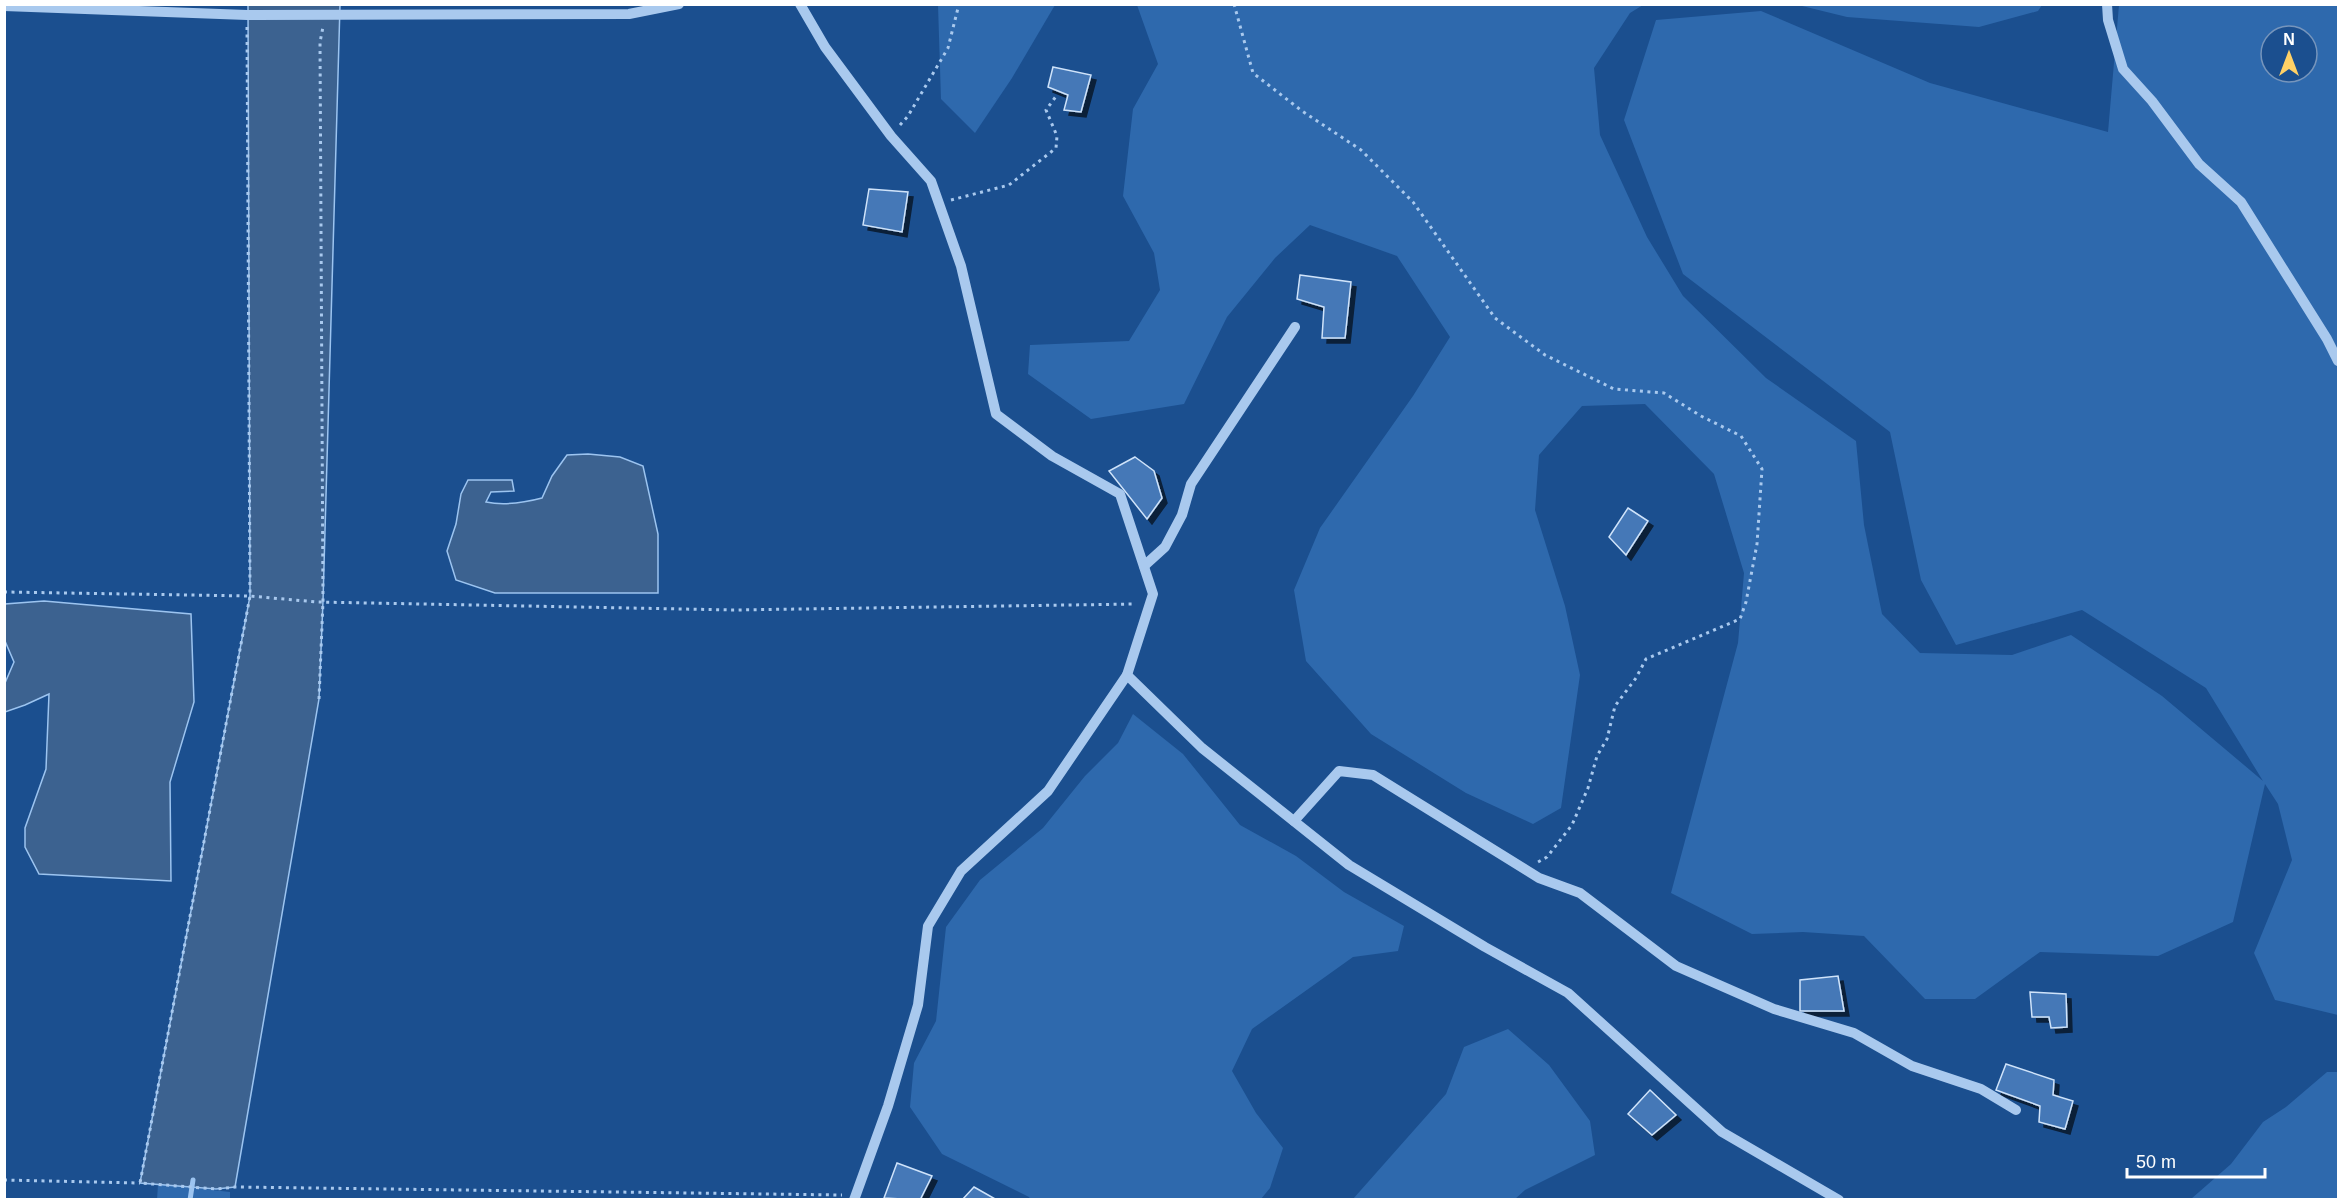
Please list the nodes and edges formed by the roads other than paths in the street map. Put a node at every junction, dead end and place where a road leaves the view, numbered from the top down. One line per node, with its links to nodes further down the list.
1 (679, 4): 4 (street)
2 (800, 4): 7 (street)
3 (2107, 4): 6 (street)
4 (4, 6)
5 (1295, 327): 7 (street)
6 (2338, 361)
7 (1144, 566): 8 (street)
8 (1126, 675): 9 (street); 11 (street)
9 (1294, 821): 10 (street); 12 (street)
10 (2016, 1110)
11 (855, 1197)
12 (1839, 1200)

